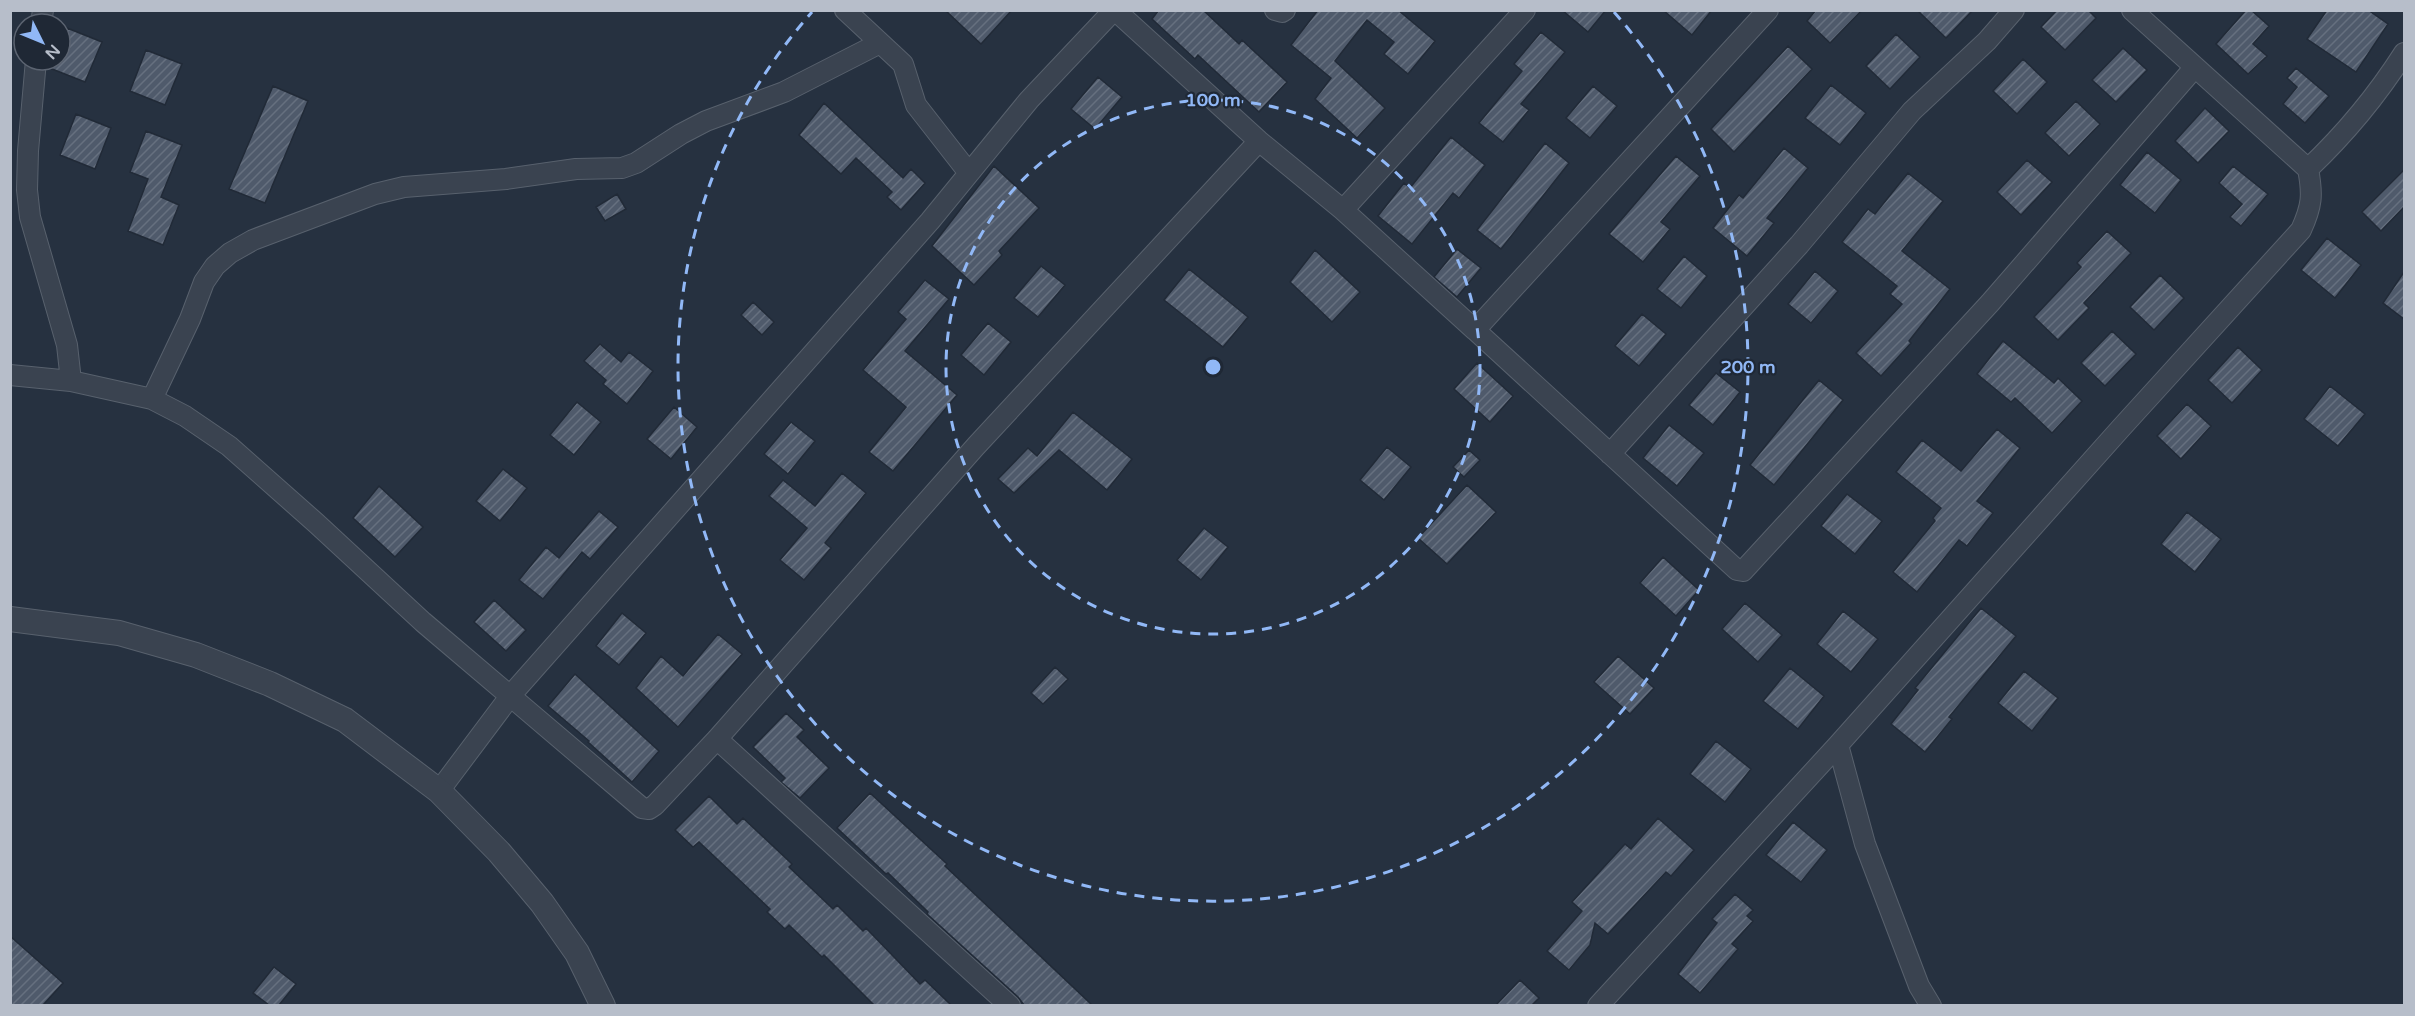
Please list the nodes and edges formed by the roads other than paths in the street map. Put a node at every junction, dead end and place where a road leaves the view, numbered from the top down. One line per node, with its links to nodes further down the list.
1 (845, 10): 9 (street)
2 (1115, 10): 13 (street); 15 (street)
3 (1275, 10): 4 (street)
4 (1285, 10)
5 (1525, 10): 16 (street)
6 (1768, 10): 17 (street)
7 (2014, 10): 21 (street)
8 (2132, 10): 11 (street)
9 (880, 43): 15 (street); 20 (street)
10 (2404, 53): 14 (street)
11 (2195, 67): 14 (street); 21 (street)
12 (35, 72): 19 (street)
13 (1259, 141): 16 (street); 24 (street)
14 (2308, 169): 25 (street)
15 (969, 173): 23 (street)
16 (1342, 210): 17 (street)
17 (1475, 330): 21 (street)
18 (10, 375): 19 (street)
19 (70, 381): 20 (street)
20 (152, 399): 23 (street)
21 (1610, 453)
22 (10, 619): 26 (street)
23 (511, 695): 24 (street); 26 (street)
24 (717, 739): 28 (street)
25 (1838, 745): 29 (street); 30 (street)
26 (439, 791): 27 (street)
27 (603, 1005)
28 (1010, 1005)
29 (1598, 1005)
30 (1931, 1005)

